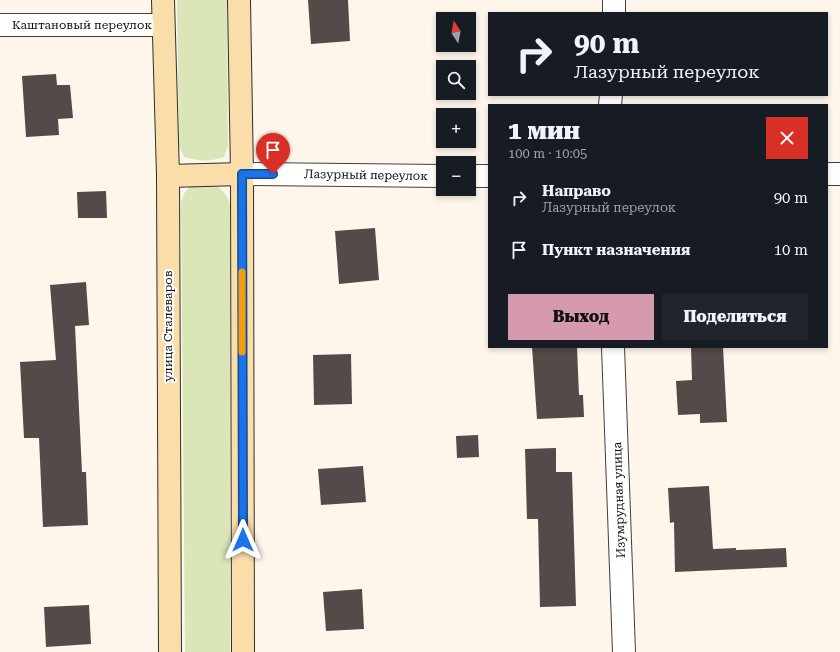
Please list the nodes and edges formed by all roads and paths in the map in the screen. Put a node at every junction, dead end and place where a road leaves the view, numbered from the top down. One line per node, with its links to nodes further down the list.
1 (163, 0): 6 (main road, улица Сталеваров)
2 (239, 0): 7 (main road)
3 (614, 0): 4 (street)
4 (614, 12)
5 (0, 25): 6 (street, Каштановый переулок)
6 (163, 25): 10 (main road, улица Сталеваров)
7 (242, 174): 10 (main road); 11 (street, Лазурный переулок); 16 (main road)
8 (828, 174): 9 (street)
9 (840, 174)
10 (168, 176): 15 (main road, улица Сталеваров)
11 (436, 176)
12 (476, 176): 13 (street)
13 (488, 176)
14 (613, 348): 17 (street, Изумрудная улица)
15 (170, 652)
16 (243, 652)
17 (624, 652)

